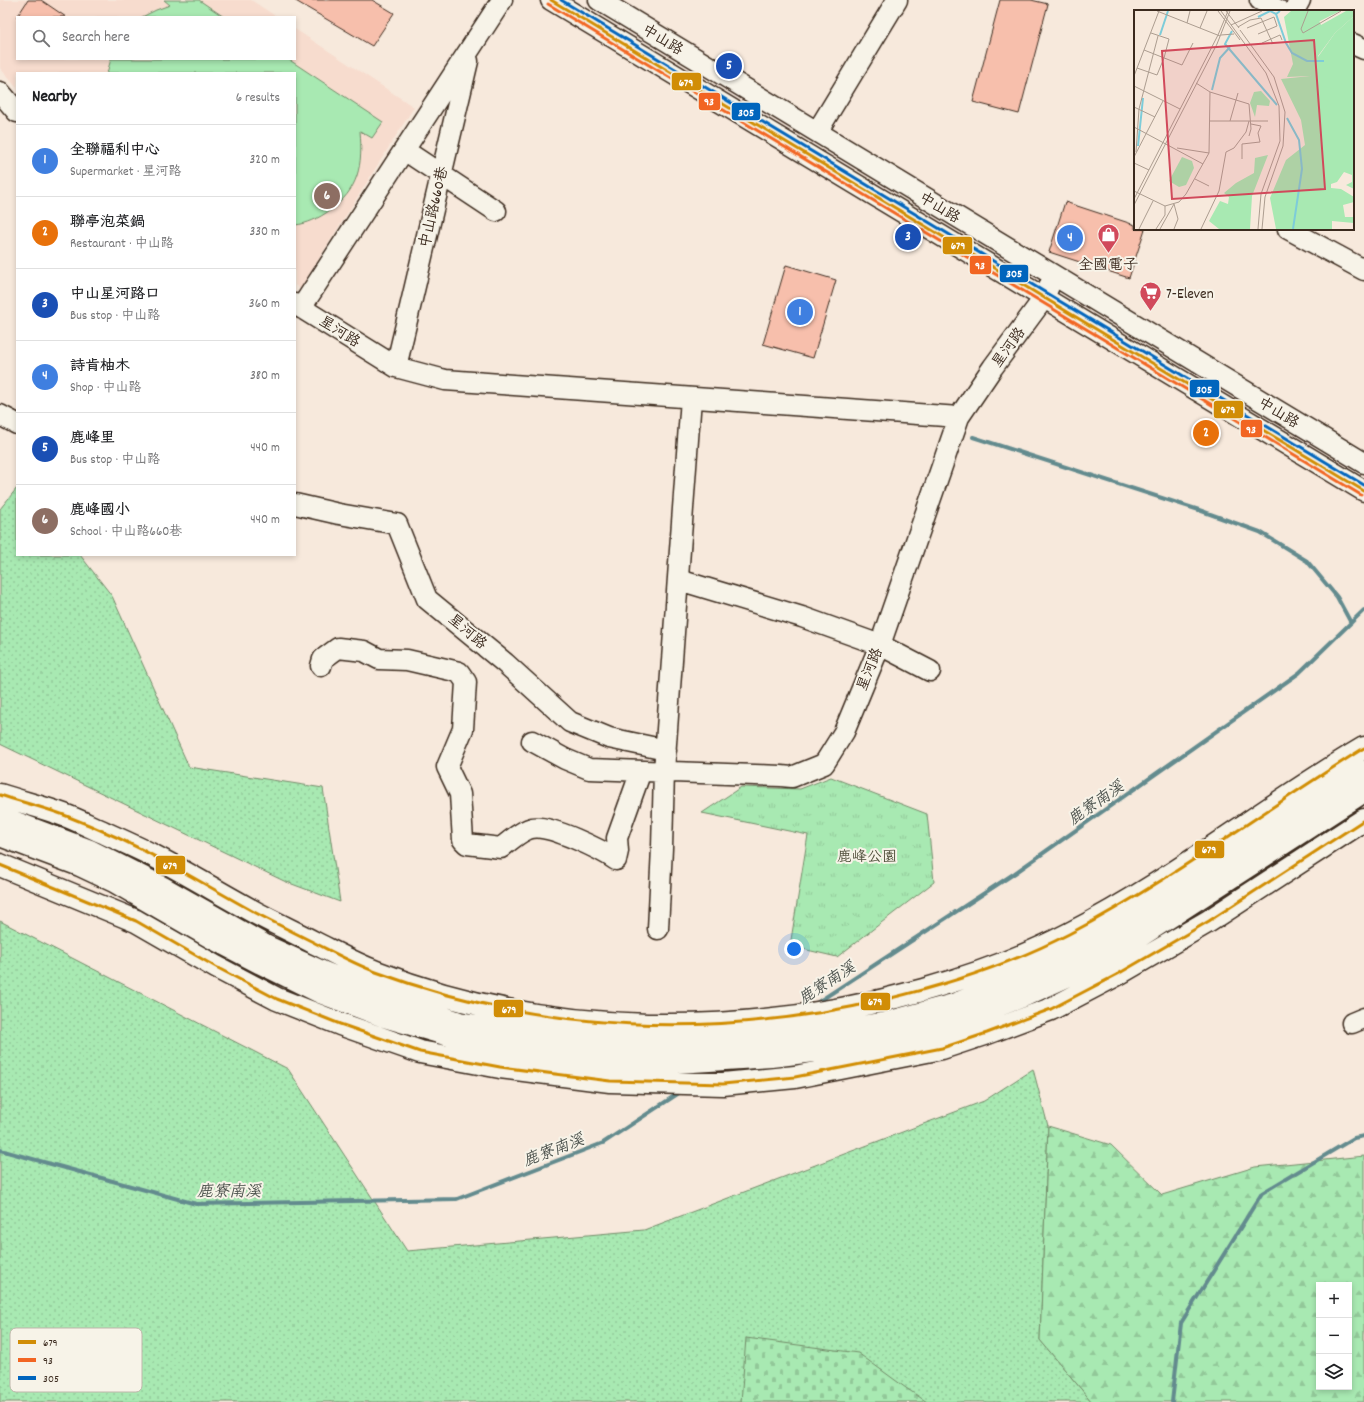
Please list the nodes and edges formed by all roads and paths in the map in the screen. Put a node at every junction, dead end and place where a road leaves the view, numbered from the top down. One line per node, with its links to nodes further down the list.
1 (502, 0): 10 (street, 中山路660巷)
2 (551, 0): 21 (street, 中山路)
3 (598, 0): 14 (street, 中山路)
4 (897, 0): 14 (street)
5 (1260, 0): 7 (street)
6 (1300, 0): 8 (street)
7 (1278, 10)
8 (1295, 10)
9 (1354, 44): 11 (street)
10 (471, 48): 15 (street, 中山路660巷); 16 (street, 中山路660巷)
11 (1364, 49)
12 (0, 92): 13 (street)
13 (16, 111)
14 (817, 132): 20 (street, 中山路)
15 (404, 150): 16 (street); 22 (street, 中山路660巷)
16 (441, 175): 17 (street); 23 (street, 中山路660巷)
17 (496, 211)
18 (1290, 230): 19 (street)
19 (1364, 270)
20 (1054, 275): 21 (street, 星河路); 28 (street, 中山路)
21 (1044, 298): 26 (street, 星河路); 29 (street, 中山路)
22 (298, 306): 23 (street, 星河路)
23 (396, 367): 24 (street, 星河路)
24 (692, 398): 26 (street, 星河路); 31 (street)
25 (0, 415): 27 (street)
26 (959, 417): 32 (street, 星河路)
27 (16, 423)
28 (1364, 463)
29 (1364, 492)
30 (296, 504): 37 (street, 星河路)
31 (679, 580): 32 (street); 37 (street)
32 (880, 645): 34 (street); 39 (street, 星河路)
33 (321, 666): 38 (street)
34 (930, 671)
35 (532, 741): 38 (street, 星河路)
36 (1364, 748): 42 (main road)
37 (666, 750): 39 (street)
38 (641, 771): 39 (street, 星河路)
39 (664, 772): 47 (street)
40 (1364, 772): 43 (main road)
41 (1364, 791): 45 (main road)
42 (0, 795)
43 (0, 817)
44 (1364, 820): 46 (main road)
45 (0, 835)
46 (0, 865)
47 (658, 929)

